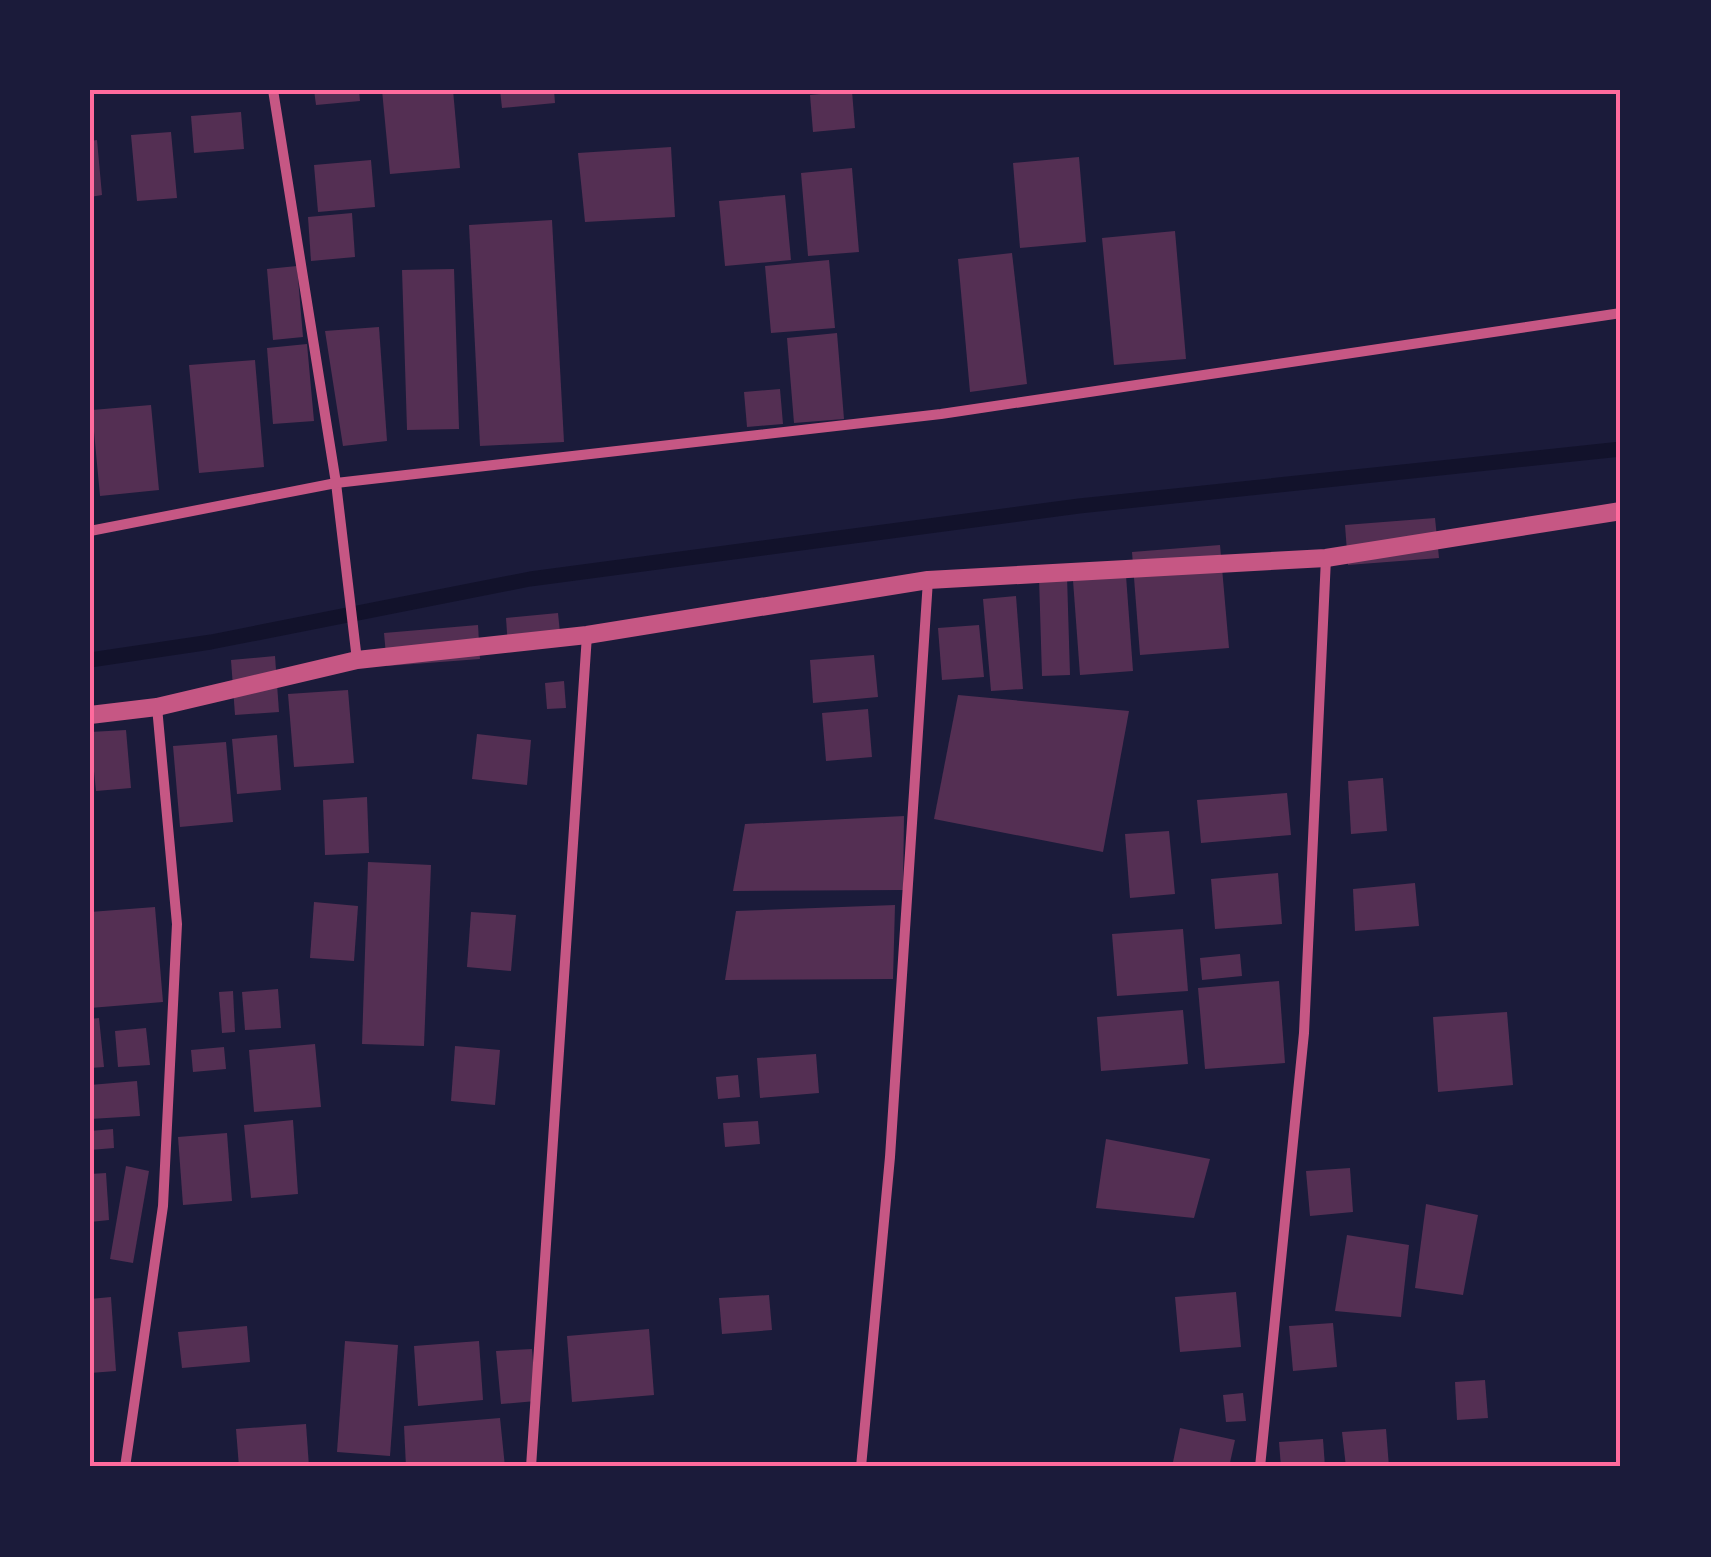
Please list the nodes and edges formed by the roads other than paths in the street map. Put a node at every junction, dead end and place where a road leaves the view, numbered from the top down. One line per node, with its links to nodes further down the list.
1 (273, 90): 3 (street)
2 (1621, 313): 3 (street)
3 (336, 483): 5 (street); 9 (street)
4 (1616, 512): 6 (street)
5 (90, 532)
6 (1326, 558): 7 (street); 15 (street)
7 (928, 580): 8 (street); 14 (street)
8 (587, 635): 9 (street); 13 (street)
9 (357, 660): 10 (street)
10 (157, 708): 11 (street); 12 (street)
11 (90, 715)
12 (125, 1467)
13 (531, 1467)
14 (861, 1467)
15 (1260, 1467)

